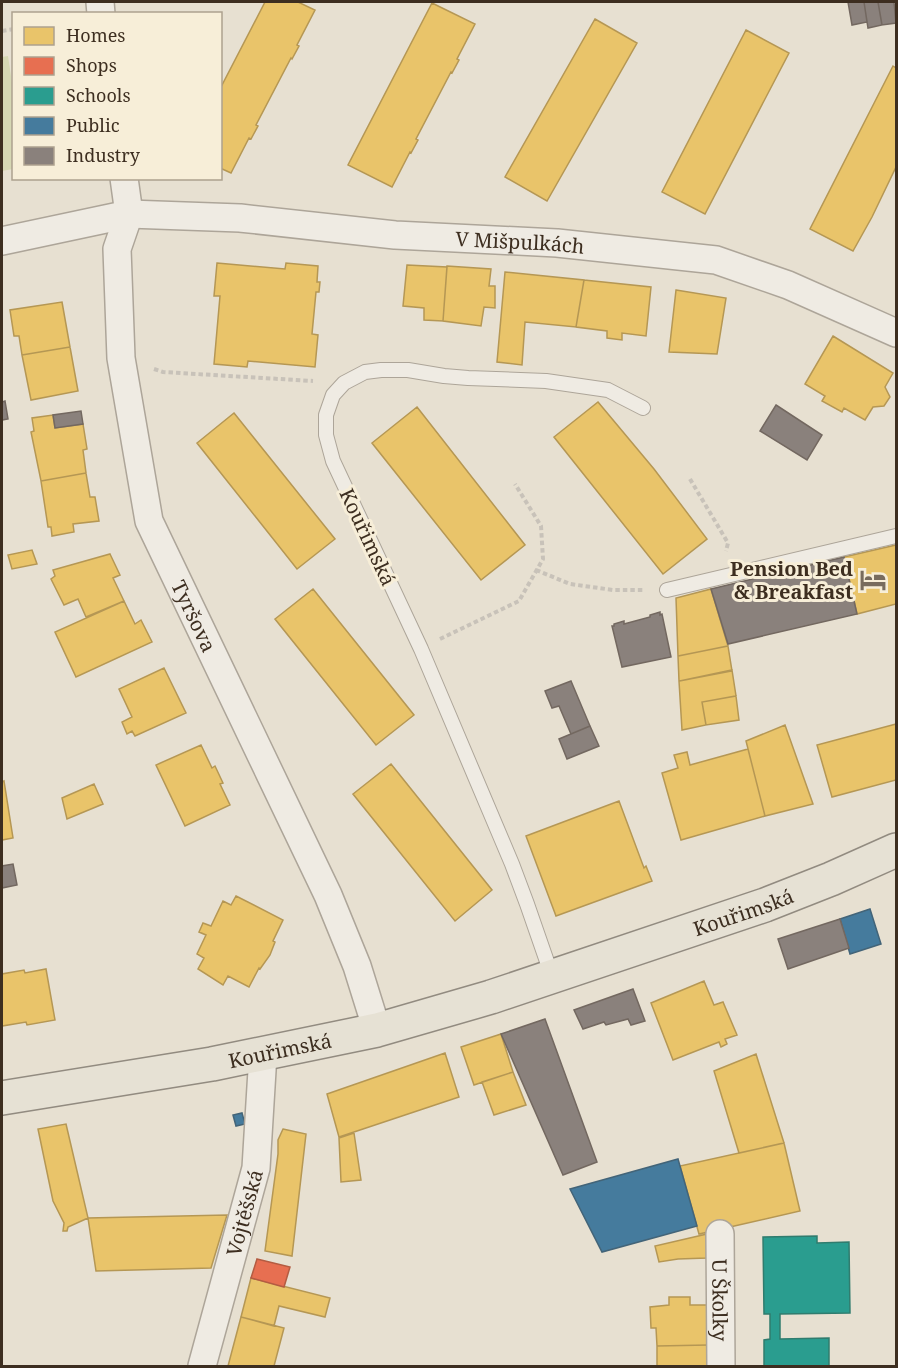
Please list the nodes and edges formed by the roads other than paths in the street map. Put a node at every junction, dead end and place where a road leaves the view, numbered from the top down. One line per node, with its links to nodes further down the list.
1 (124, 180): 2 (street, Tyršova)
2 (129, 214): 3 (street, V Mišpulkách); 4 (street, V Mišpulkách); 10 (street, Tyršova)
3 (2, 242)
4 (897, 333)
5 (643, 408): 9 (lane, Kouřimská)
6 (897, 536): 7 (lane)
7 (667, 590)
8 (897, 850): 9 (main road, Kouřimská)
9 (552, 976): 10 (main road, Kouřimská)
10 (377, 1030): 11 (main road, Kouřimská)
11 (263, 1054): 12 (main road, Kouřimská); 14 (street, Vojtěšská)
12 (2, 1098)
13 (720, 1234): 15 (street, U Školky)
14 (202, 1366)
15 (721, 1366)

